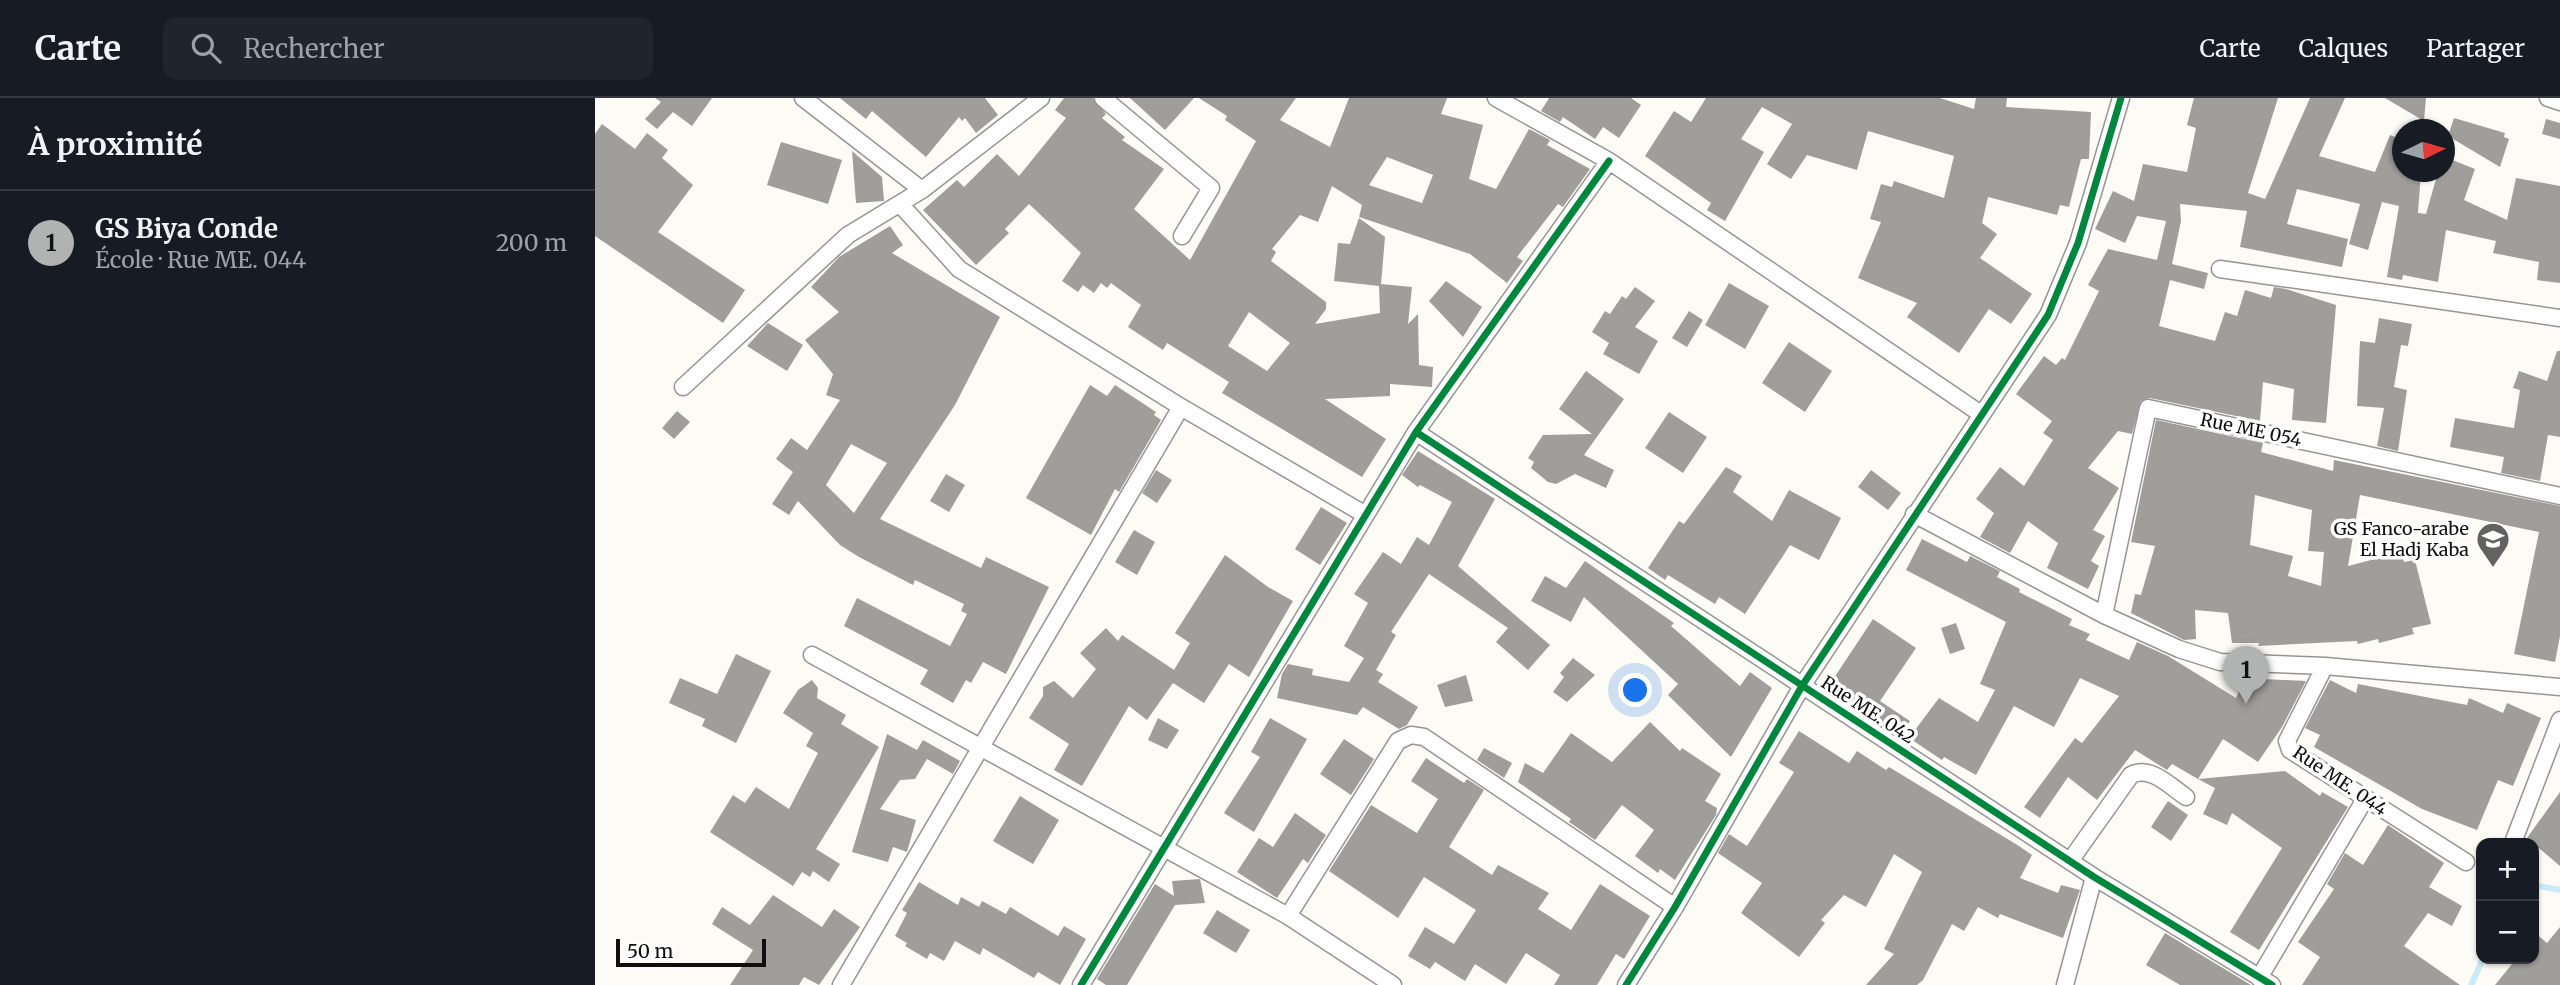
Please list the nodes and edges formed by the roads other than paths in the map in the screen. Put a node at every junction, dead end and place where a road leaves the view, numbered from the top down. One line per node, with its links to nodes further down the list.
1 (803, 98): 9 (street)
2 (1041, 98): 9 (street)
3 (1103, 98): 11 (street)
4 (1496, 98): 8 (street)
5 (2121, 98): 16 (street)
6 (2548, 98): 7 (street)
7 (2560, 102)
8 (1609, 161): 16 (street); 17 (street)
9 (922, 190): 10 (street)
10 (900, 204): 14 (street); 15 (street)
11 (1182, 236)
12 (2220, 269): 13 (street)
13 (2560, 317)
14 (683, 387)
15 (1181, 407): 19 (street); 27 (street)
16 (1981, 414): 20 (street)
17 (1416, 432): 19 (street); 24 (street, Rue ME. 042)
18 (2560, 496): 21 (street, Rue ME 054)
19 (1364, 514): 31 (street)
20 (1915, 514): 21 (street); 24 (street)
21 (2104, 615): 23 (street)
22 (811, 655): 27 (street)
23 (2325, 666): 25 (street); 29 (street, Rue ME. 044)
24 (1801, 686): 32 (street, Rue ME. 042); 35 (street)
25 (2560, 687)
26 (2560, 720): 30 (street)
27 (980, 748): 31 (street); 38 (street)
28 (2186, 797): 32 (street)
29 (2365, 799): 33 (street, Rue ME. 044); 37 (street)
30 (2515, 838)
31 (1164, 850): 36 (street); 39 (street)
32 (2070, 861): 34 (street, Rue ME. 042)
33 (2466, 862)
34 (2094, 877): 37 (street, Rue ME. 042); 42 (street)
35 (1675, 907): 36 (street); 41 (street)
36 (1288, 916): 40 (street)
37 (2266, 981)
38 (841, 985)
39 (1081, 985)
40 (1393, 985)
41 (1626, 985)
42 (2065, 985)

